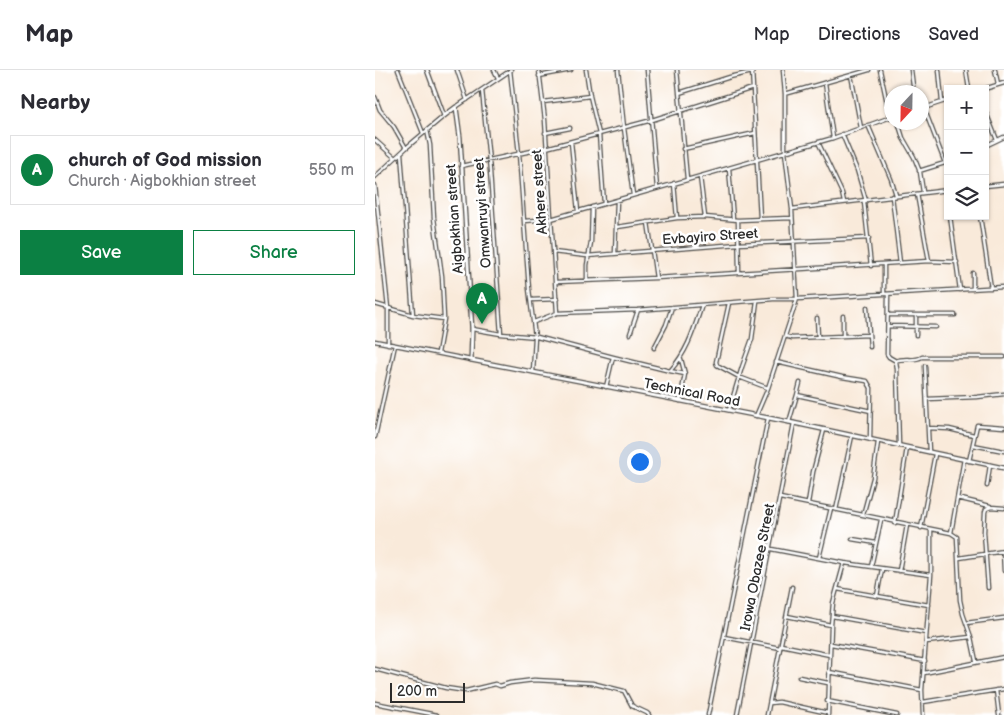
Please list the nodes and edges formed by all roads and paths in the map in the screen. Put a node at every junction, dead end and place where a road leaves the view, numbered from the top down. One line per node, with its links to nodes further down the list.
1 (398, 70): 54 (street)
2 (427, 70): 43 (street)
3 (457, 70): 36 (street)
4 (494, 70): 22 (street)
5 (511, 70): 22 (street); 71 (street)
6 (539, 70): 21 (street, Akhere street)
7 (571, 70): 21 (street)
8 (586, 70): 34 (street)
9 (617, 70): 50 (street)
10 (647, 70): 45 (street)
11 (677, 70): 32 (street)
12 (783, 70): 33 (street)
13 (869, 70): 20 (street)
14 (880, 70): 28 (street)
15 (911, 70): 26 (street)
16 (939, 70): 39 (street)
17 (966, 70): 27 (street)
18 (995, 70): 25 (street)
19 (752, 71): 30 (street); 32 (street)
20 (851, 75): 23 (street); 51 (street)
21 (539, 76): 38 (street, Akhere street)
22 (498, 78): 31 (street)
23 (825, 82): 33 (street); 60 (street)
24 (1004, 83): 25 (street)
25 (998, 84): 29 (street)
26 (913, 85)
27 (968, 85)
28 (884, 87)
29 (989, 87)
30 (753, 88): 42 (street); 56 (street)
31 (482, 90): 36 (street); 75 (street, Omwanruyi street)
32 (679, 93): 42 (street)
33 (785, 94): 69 (street)
34 (590, 96): 38 (street); 57 (street)
35 (375, 97): 66 (street)
36 (467, 100): 40 (street)
37 (944, 101): 39 (street)
38 (543, 102): 55 (street, Akhere street)
39 (941, 102): 41 (street)
40 (457, 107): 43 (street); 77 (street, Aigbokhian street)
41 (929, 107)
42 (681, 112): 45 (street); 68 (street)
43 (444, 116): 52 (street)
44 (884, 119): 48 (street)
45 (652, 120): 50 (street); 87 (street)
46 (989, 120): 62 (street)
47 (929, 122): 72 (street)
48 (868, 125): 51 (street); 92 (street)
49 (570, 128): 55 (street)
50 (623, 128): 57 (street); 91 (street)
51 (861, 128): 58 (street)
52 (427, 130): 54 (street); 153 (street)
53 (900, 130): 79 (street)
54 (423, 133): 66 (street)
55 (545, 133): 67 (street, Akhere street)
56 (755, 133): 68 (street); 74 (street)
57 (599, 134): 63 (street); 96 (street)
58 (841, 134): 60 (street); 94 (street)
59 (1004, 137): 62 (street)
60 (833, 138): 64 (street)
61 (375, 140): 73 (street)
62 (997, 140): 65 (street)
63 (571, 142): 67 (street); 99 (street)
64 (818, 142): 69 (street); 95 (street)
65 (989, 144)
66 (406, 148): 70 (street)
67 (546, 148): 71 (street); 104 (street, Akhere street)
68 (683, 150): 82 (street)
69 (785, 152): 74 (street); 98 (street)
70 (401, 153): 73 (street); 147 (street)
71 (519, 154): 75 (street); 109 (street)
72 (944, 156)
73 (395, 158): 80 (street)
74 (757, 159): 78 (street); 102 (street)
75 (489, 160): 77 (street); 159 (street, Omwanruyi street)
76 (944, 164): 79 (street)
77 (461, 166): 158 (street, Aigbokhian street)
78 (729, 168): 81 (street); 105 (street)
79 (919, 171): 89 (street)
80 (375, 177)
81 (700, 177): 82 (street); 100 (street)
82 (687, 179): 83 (street)
83 (674, 183): 87 (street); 101 (street)
84 (375, 185): 144 (street)
85 (1004, 185): 86 (street)
86 (989, 186)
87 (657, 188): 91 (street)
88 (944, 190): 89 (street)
89 (923, 192): 90 (street)
90 (917, 194): 92 (street); 119 (street)
91 (633, 195): 93 (street)
92 (894, 195): 94 (street); 121 (street)
93 (617, 200): 96 (street); 111 (street)
94 (865, 201): 95 (street); 112 (street)
95 (845, 203): 98 (street)
96 (604, 204): 97 (street)
97 (592, 207): 99 (street); 118 (street)
98 (792, 209): 103 (street)
99 (578, 211): 104 (street)
100 (705, 217): 101 (street); 105 (street)
101 (677, 218): 110 (street)
102 (760, 218): 103 (street); 106 (street)
103 (793, 218): 113 (street)
104 (551, 219): 109 (street); 116 (street, Akhere street)
105 (733, 219): 106 (street)
106 (738, 220): 114 (street)
107 (951, 220): 120 (street)
108 (981, 220): 131 (street)
109 (524, 222): 137 (street)
110 (648, 222): 111 (street); 115 (street)
111 (617, 227): 117 (street)
112 (869, 238): 113 (street, Evbayiro Street); 123 (street)
113 (795, 241): 114 (street, Evbayiro Street); 124 (street)
114 (738, 244): 115 (street, Evbayiro Street); 125 (street)
115 (651, 250): 117 (street, Evbayiro Street); 127 (street)
116 (553, 252): 118 (street, Evbayiro Street); 129 (street, Akhere street)
117 (615, 253): 118 (street, Evbayiro Street)
118 (587, 256): 128 (street)
119 (929, 261): 120 (street); 121 (street)
120 (957, 262): 133 (street)
121 (900, 263): 122 (street)
122 (885, 265): 123 (street); 134 (street)
123 (871, 266): 124 (street)
124 (795, 269): 125 (street); 136 (street)
125 (739, 272): 127 (street)
126 (973, 273): 132 (street)
127 (656, 278): 128 (street)
128 (587, 280): 129 (street)
129 (556, 282): 135 (street, Akhere street)
130 (1004, 287): 131 (street)
131 (991, 288): 132 (street)
132 (973, 289): 133 (street)
133 (960, 290): 134 (street)
134 (886, 294): 136 (street); 148 (street)
135 (557, 299): 137 (street); 146 (street, Akhere street)
136 (797, 299): 138 (street); 163 (street)
137 (531, 300): 154 (street)
138 (757, 301): 139 (street); 183 (street)
139 (729, 302): 141 (street); 183 (street)
140 (375, 304): 144 (street)
141 (702, 304): 142 (street); 175 (street)
142 (672, 307): 145 (street); 171 (street)
143 (867, 307): 161 (street)
144 (388, 308): 147 (street); 168 (street)
145 (638, 310): 146 (street); 160 (street)
146 (557, 313): 154 (street)
147 (413, 315): 153 (street)
148 (888, 315): 149 (street); 155 (street)
149 (916, 315): 150 (street); 156 (street)
150 (955, 315)
151 (843, 316): 164 (street)
152 (817, 318): 166 (street)
153 (444, 319): 172 (street)
154 (534, 322): 165 (street)
155 (888, 326): 156 (street); 177 (street)
156 (916, 326): 157 (street); 162 (street)
157 (936, 327)
158 (472, 329): 159 (street); 176 (street, Aigbokhian street)
159 (501, 334): 165 (street)
160 (630, 334)
161 (869, 335): 164 (street); 170 (street)
162 (916, 335)
163 (785, 336): 166 (street); 178 (street)
164 (843, 336): 166 (street)
165 (535, 337): 174 (street); 181 (street)
166 (818, 337)
167 (375, 341): 168 (street, Technical Road)
168 (388, 344): 169 (street, Technical Road)
169 (395, 345): 172 (street, Technical Road); 202 (street)
170 (870, 347)
171 (654, 348)
172 (438, 353): 176 (street, Technical Road)
173 (1004, 356): 177 (street)
174 (613, 358): 180 (street); 185 (street)
175 (681, 359): 180 (street); 182 (street)
176 (471, 360): 181 (street, Technical Road)
177 (896, 361): 206 (street)
178 (777, 362): 186 (street); 192 (street)
179 (925, 366): 189 (street)
180 (671, 370): 182 (street)
181 (533, 373): 185 (street, Technical Road)
182 (685, 374): 190 (street)
183 (739, 377): 186 (street); 191 (street)
184 (800, 383): 188 (street)
185 (606, 387): 190 (street, Technical Road)
186 (768, 388): 193 (street)
187 (1004, 394): 189 (street)
188 (797, 395): 192 (street); 195 (street)
189 (927, 400): 198 (street)
190 (680, 401): 191 (street, Technical Road)
191 (729, 410): 193 (street, Technical Road)
192 (871, 411): 203 (street)
193 (756, 416): 194 (street, Technical Road)
194 (767, 418): 195 (street, Technical Road); 254 (street)
195 (789, 422): 196 (street, Technical Road)
196 (794, 424): 199 (street, Technical Road); 216 (street, Irowa Obazee Street)
197 (1004, 427): 201 (street)
198 (929, 428): 201 (street); 209 (street)
199 (824, 430): 200 (street, Technical Road); 218 (street)
200 (852, 436): 203 (street, Technical Road); 222 (street)
201 (974, 436): 205 (street)
202 (375, 437)
203 (870, 440): 204 (street, Technical Road)
204 (878, 442): 206 (street, Technical Road); 223 (street)
205 (973, 445): 208 (street); 212 (street)
206 (899, 446): 207 (street, Technical Road)
207 (907, 448): 209 (street, Technical Road); 225 (street)
208 (1004, 451)
209 (929, 452): 210 (street, Technical Road)
210 (935, 454): 211 (street, Technical Road); 227 (street)
211 (964, 460): 212 (street, Technical Road); 217 (street)
212 (969, 461): 213 (street, Technical Road)
213 (989, 465): 214 (street, Technical Road); 215 (street)
214 (1004, 468)
215 (987, 486)
216 (780, 498): 218 (street); 232 (street, Irowa Obazee Street)
217 (957, 498): 219 (street); 229 (street)
218 (808, 503): 220 (street)
219 (991, 507): 221 (street); 234 (street)
220 (831, 508): 222 (street); 235 (street)
221 (1004, 508)
222 (836, 510): 223 (street)
223 (863, 515): 224 (street)
224 (881, 520): 225 (street); 231 (street)
225 (895, 522): 226 (street)
226 (907, 525): 227 (street); 240 (street)
227 (921, 528): 228 (street)
228 (931, 530): 229 (street); 242 (street)
229 (951, 534): 236 (street)
230 (852, 539): 231 (street)
231 (876, 543): 238 (street)
232 (771, 548): 235 (street); 256 (street, Irowa Obazee Street)
233 (1004, 551): 234 (street); 241 (street)
234 (986, 554): 236 (street); 244 (street)
235 (819, 558): 237 (street)
236 (959, 558): 251 (street)
237 (844, 563): 238 (street); 245 (street)
238 (871, 567): 239 (street)
239 (882, 569): 240 (street); 246 (street)
240 (899, 571): 242 (street)
241 (1004, 571)
242 (931, 575): 247 (street)
243 (792, 587): 248 (street)
244 (988, 588)
245 (837, 589): 246 (street); 249 (street)
246 (877, 596): 247 (street)
247 (929, 604): 253 (street)
248 (787, 616): 252 (street); 259 (street)
249 (832, 616): 252 (street); 253 (street)
250 (1004, 618): 251 (street)
251 (966, 623): 255 (street)
252 (831, 625): 258 (street)
253 (927, 633): 257 (street)
254 (724, 636): 256 (street); 279 (street)
255 (971, 637): 257 (street); 263 (street)
256 (752, 642): 259 (street); 280 (street, Irowa Obazee Street)
257 (926, 642): 262 (street)
258 (831, 644): 260 (street); 262 (street)
259 (781, 646): 260 (street); 272 (street)
260 (830, 655): 265 (street)
261 (1004, 657): 263 (street)
262 (925, 661): 266 (street)
263 (976, 662): 266 (street)
264 (375, 669): 278 (street)
265 (829, 672): 268 (street); 270 (street)
266 (924, 673): 270 (street)
267 (799, 677): 268 (street)
268 (828, 683): 273 (street)
269 (1004, 689): 271 (street)
270 (922, 690): 274 (street)
271 (996, 690): 274 (street); 284 (street)
272 (771, 702): 276 (street); 281 (street)
273 (827, 702): 276 (street); 282 (street)
274 (923, 702): 283 (street)
275 (375, 704): 277 (street)
276 (828, 714)
277 (437, 715)
278 (649, 715)
279 (708, 715)
280 (737, 715)
281 (767, 715)
282 (897, 715)
283 (923, 715)
284 (999, 715)

